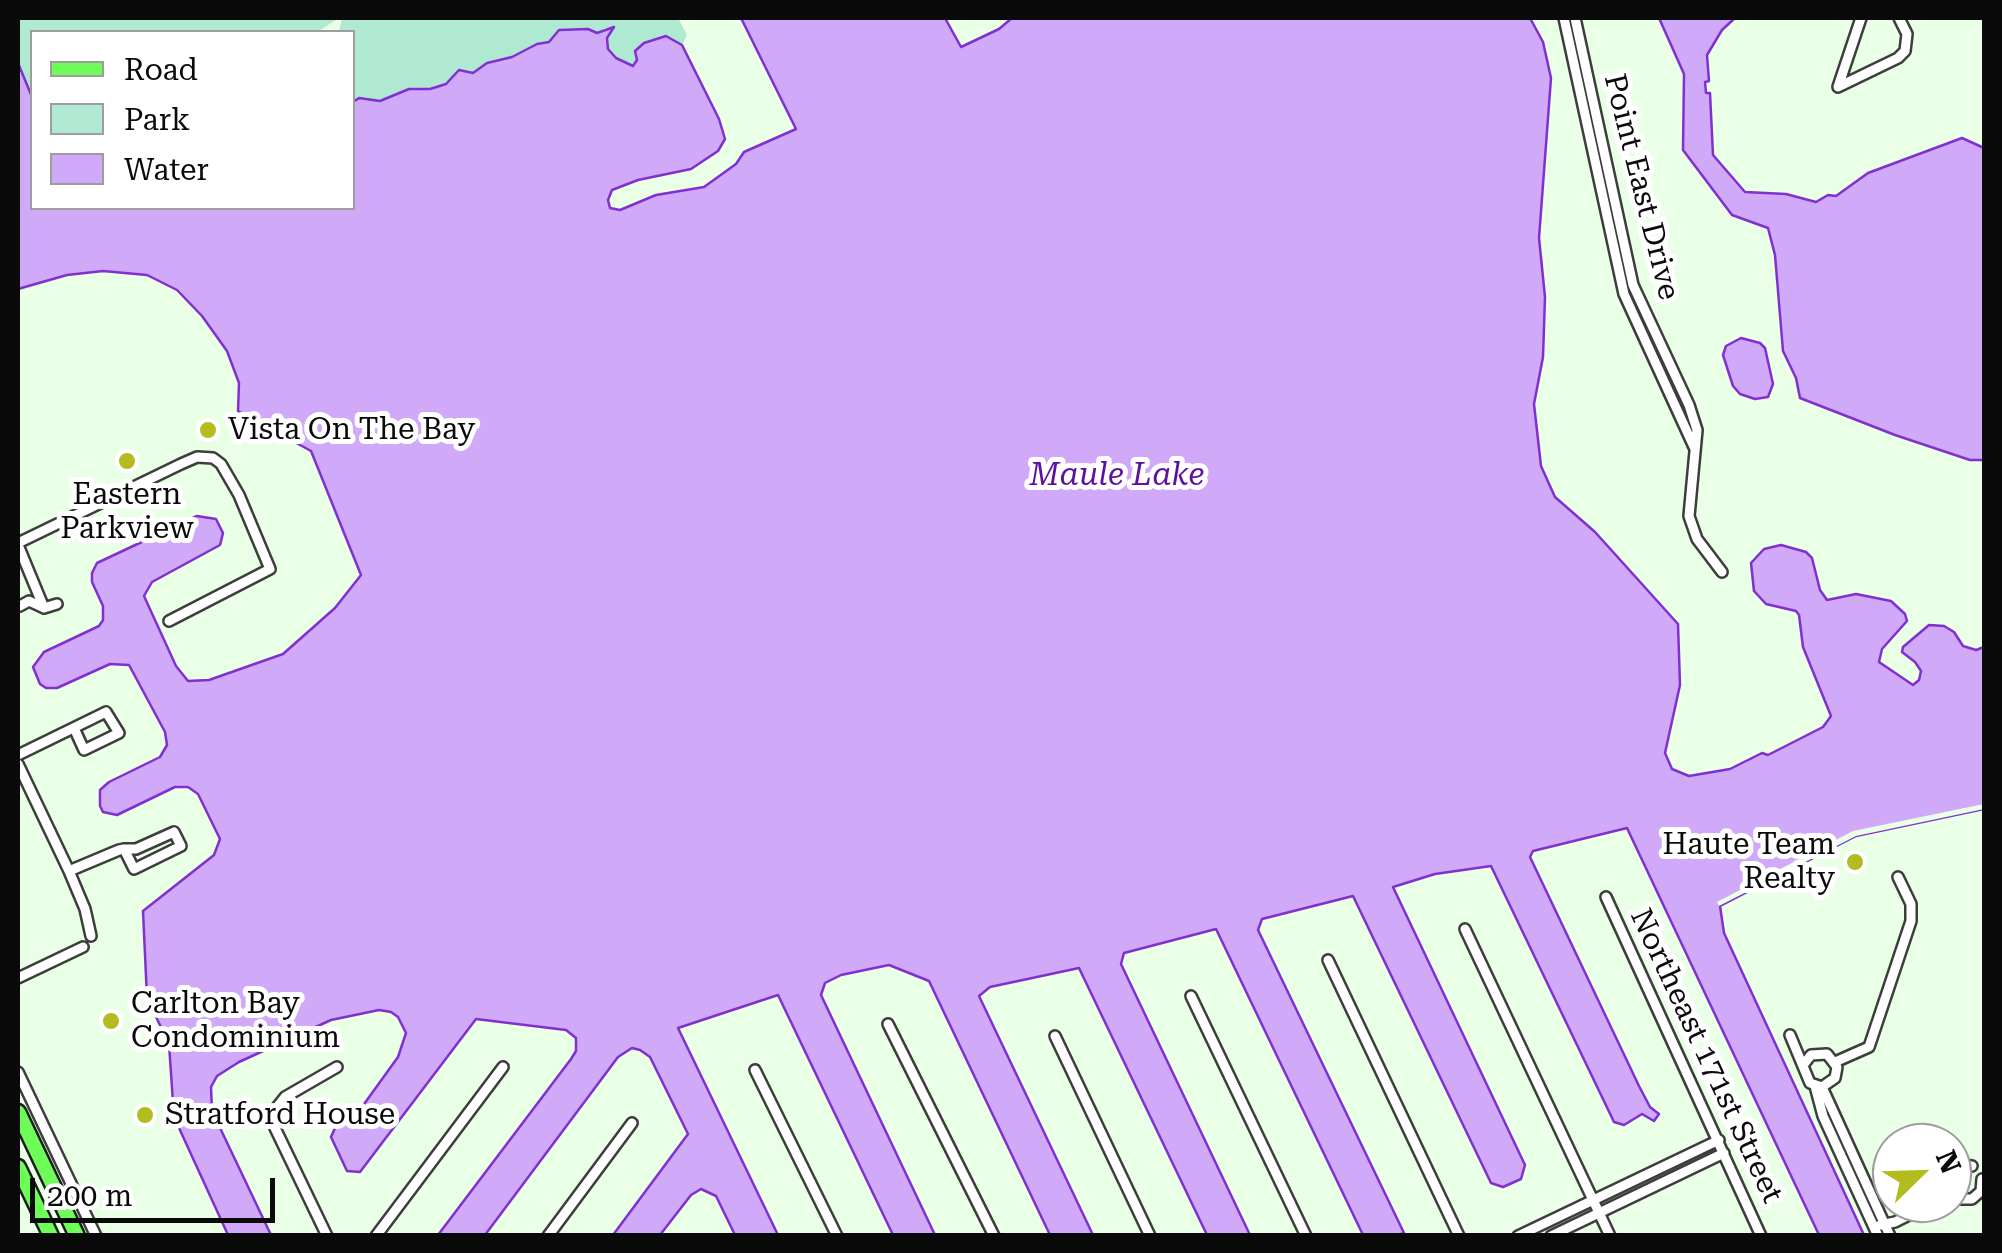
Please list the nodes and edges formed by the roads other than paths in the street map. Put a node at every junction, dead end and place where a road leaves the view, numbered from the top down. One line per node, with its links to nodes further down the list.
1 (1564, 18): 5 (street, Point East Drive)
2 (1575, 18): 5 (street, Point East Drive)
3 (1861, 18): 4 (street)
4 (1900, 18)
5 (1694, 447): 7 (street)
6 (18, 544): 10 (street); 11 (street)
7 (1722, 572)
8 (56, 604): 10 (street)
9 (20, 606): 10 (street)
10 (44, 608)
11 (169, 621)
12 (74, 728): 12 (street); 13 (street)
13 (18, 754)
14 (18, 764): 16 (street)
15 (124, 849): 15 (street); 16 (street)
16 (69, 872): 20 (street)
17 (1898, 877): 28 (street)
18 (1606, 897): 37 (street, Northeast 171st Street)
19 (1465, 930): 40 (street)
20 (90, 936)
21 (83, 947): 23 (street)
22 (1328, 960): 53 (street)
23 (18, 978)
24 (1191, 996): 52 (street)
25 (888, 1024): 50 (street)
26 (1790, 1035): 29 (street)
27 (1056, 1036): 51 (street)
28 (1835, 1062): 29 (street); 34 (street)
29 (1804, 1064): 34 (street)
30 (336, 1067): 46 (street)
31 (503, 1068): 47 (street)
32 (755, 1070): 49 (street)
33 (18, 1072): 45 (street)
34 (1818, 1086): 42 (street)
35 (18, 1112): 44 (main road)
36 (632, 1123): 48 (street)
37 (1719, 1140): 38 (street, Northeast 171st Street); 40 (street)
38 (1724, 1153): 41 (street); 57 (street, Northeast 171st Street)
39 (18, 1166): 43 (main road)
40 (1594, 1200): 41 (street); 54 (street)
41 (1599, 1212): 55 (street); 56 (street)
42 (1879, 1229): 58 (street)
43 (51, 1236)
44 (76, 1236)
45 (96, 1236)
46 (327, 1236)
47 (376, 1236)
48 (548, 1236)
49 (837, 1236)
50 (994, 1236)
51 (1150, 1236)
52 (1306, 1236)
53 (1459, 1236)
54 (1518, 1236)
55 (1551, 1236)
56 (1610, 1236)
57 (1762, 1236)
58 (1890, 1236)

